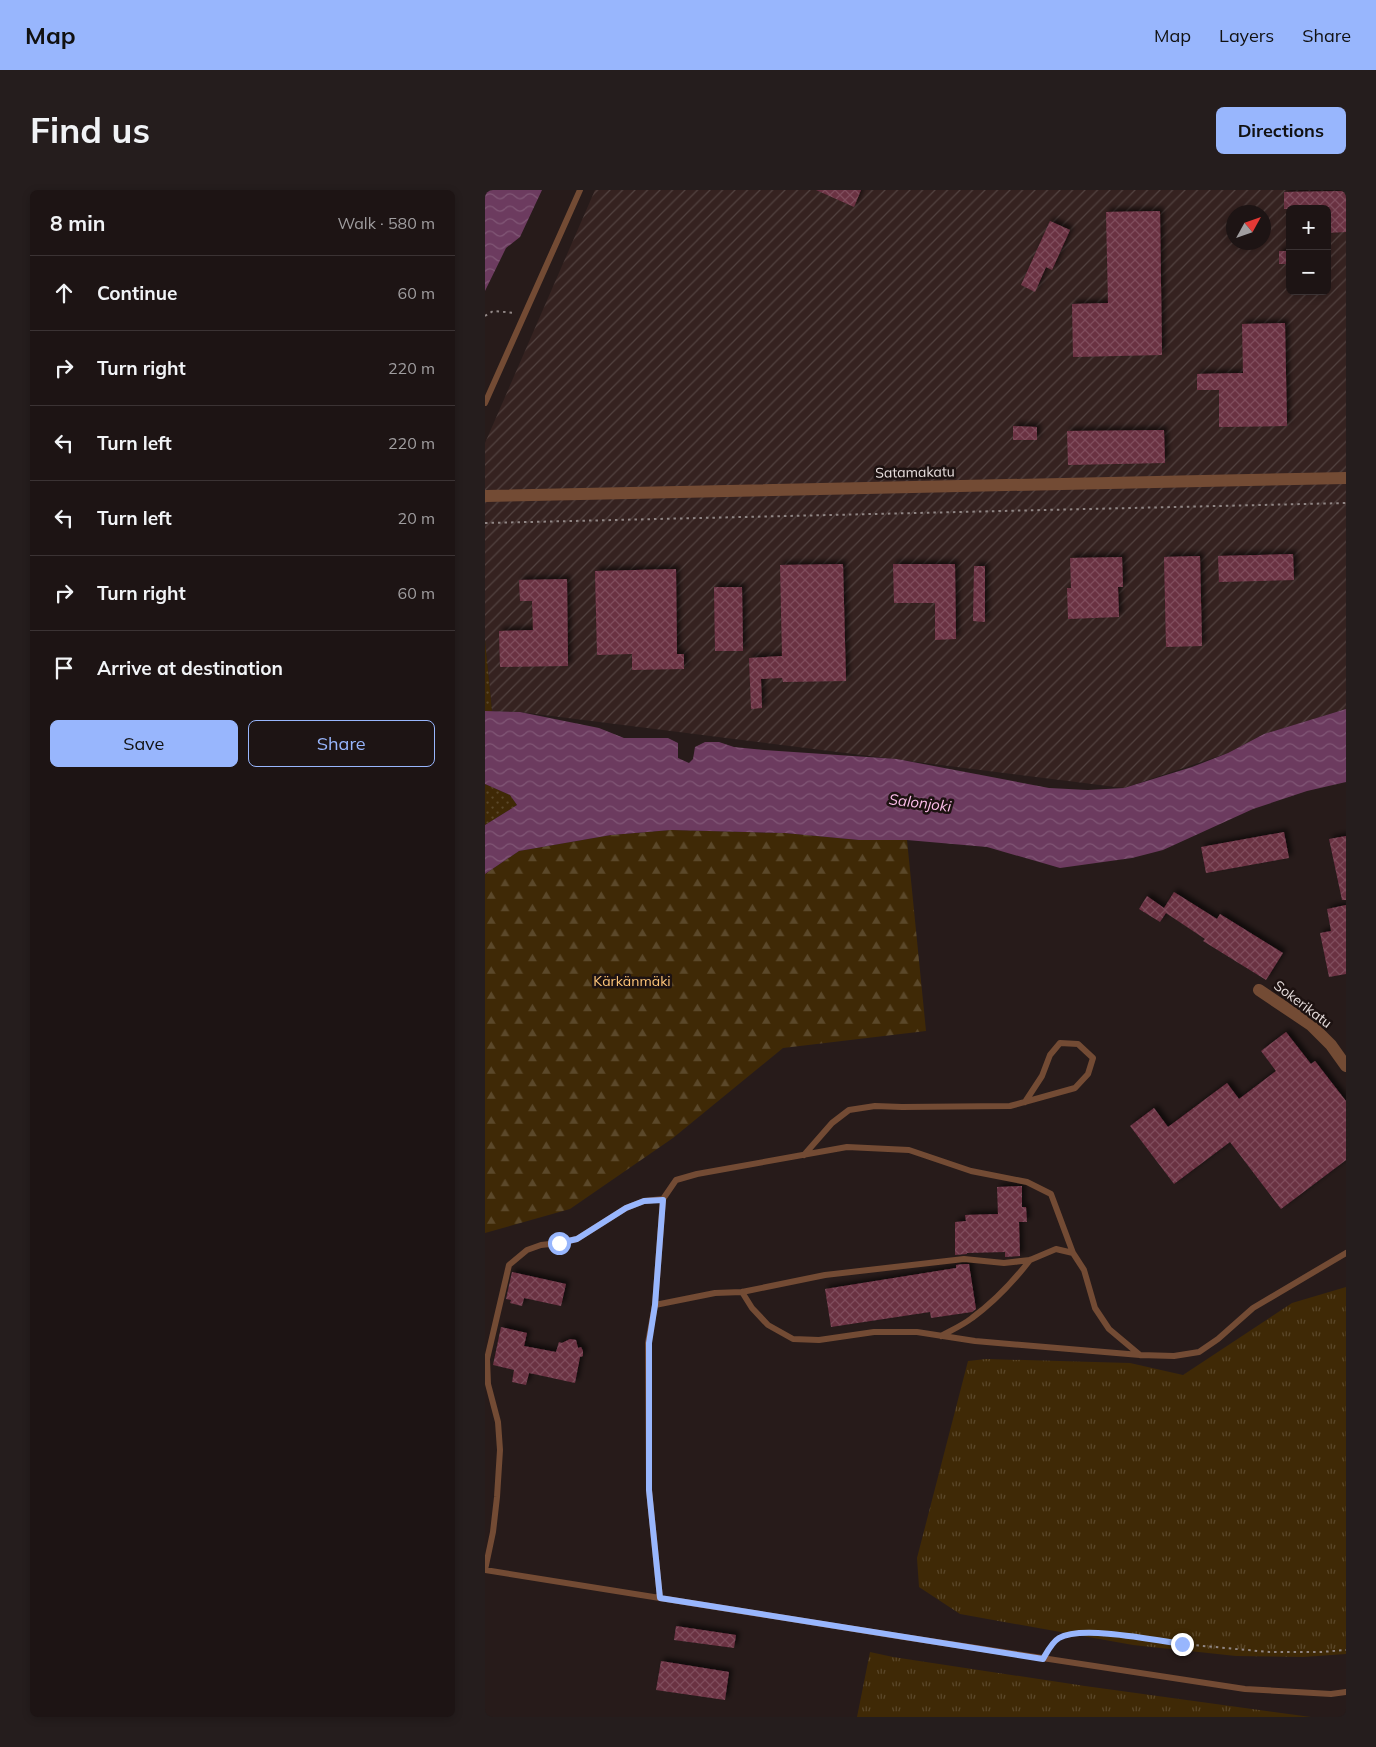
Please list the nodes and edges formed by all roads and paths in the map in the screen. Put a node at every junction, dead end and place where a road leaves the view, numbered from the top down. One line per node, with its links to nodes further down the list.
1 (580, 190): 2 (lane)
2 (525, 314): 3 (path); 4 (lane)
3 (485, 316)
4 (485, 403)
5 (1346, 478): 6 (street, Satamakatu)
6 (485, 496)
7 (1346, 503): 8 (path)
8 (485, 523)
9 (1259, 990): 10 (street, Sokerikatu)
10 (1346, 1066)
11 (1025, 1102): 11 (lane); 12 (lane)
12 (804, 1154): 13 (lane); 14 (lane)
13 (663, 1200): 18 (lane); 21 (lane)
14 (1073, 1253): 16 (lane); 20 (lane)
15 (1346, 1253): 20 (lane)
16 (1030, 1260): 17 (lane); 19 (lane)
17 (742, 1292): 18 (lane); 19 (lane)
18 (655, 1305): 22 (lane)
19 (941, 1336): 20 (lane)
20 (1140, 1355)
21 (485, 1570): 22 (lane)
22 (660, 1598): 24 (lane)
23 (1346, 1650): 24 (path)
24 (1043, 1659): 25 (lane)
25 (1346, 1692)

